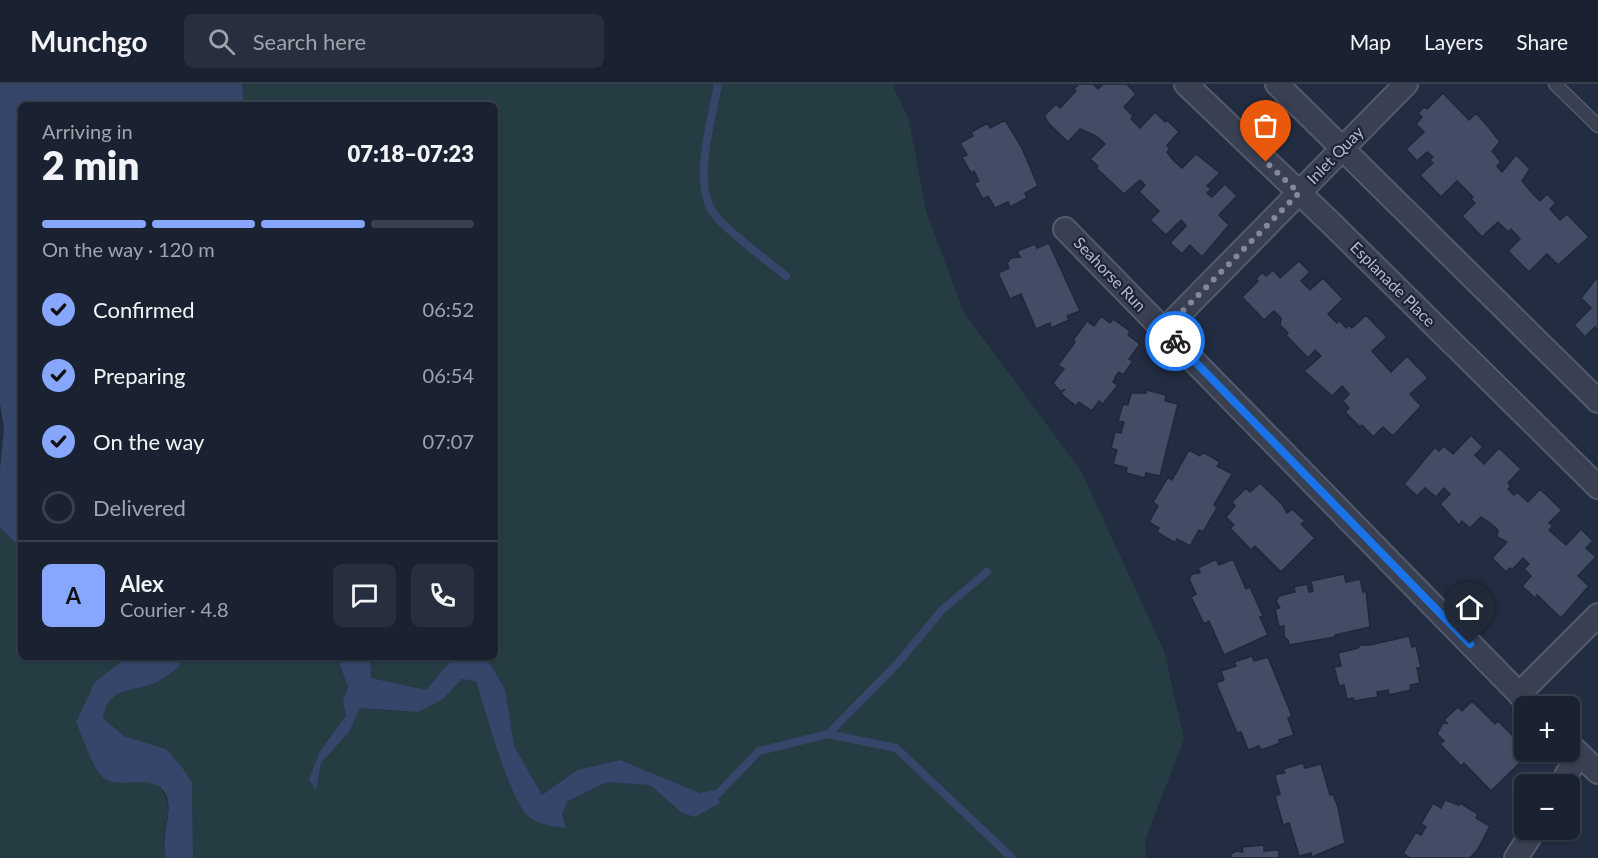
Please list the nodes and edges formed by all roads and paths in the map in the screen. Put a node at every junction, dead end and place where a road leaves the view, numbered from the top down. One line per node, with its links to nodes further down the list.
1 (1186, 84): 7 (street, Esplanade Place)
2 (1277, 84): 6 (street)
3 (1406, 84): 6 (street, Inlet Quay)
4 (1555, 84): 5 (lane)
5 (1598, 126)
6 (1341, 148): 7 (street, Inlet Quay); 10 (street)
7 (1299, 193): 9 (street, Inlet Quay); 11 (street, Esplanade Place)
8 (1065, 229): 9 (street, Seahorse Run)
9 (1164, 330): 13 (street, Seahorse Run)
10 (1598, 401)
11 (1598, 487)
12 (1598, 615): 14 (street)
13 (1521, 696)
14 (1528, 696)
15 (1580, 755): 16 (street)
16 (1598, 772)
17 (1528, 840): 18 (street)
18 (1516, 858)

